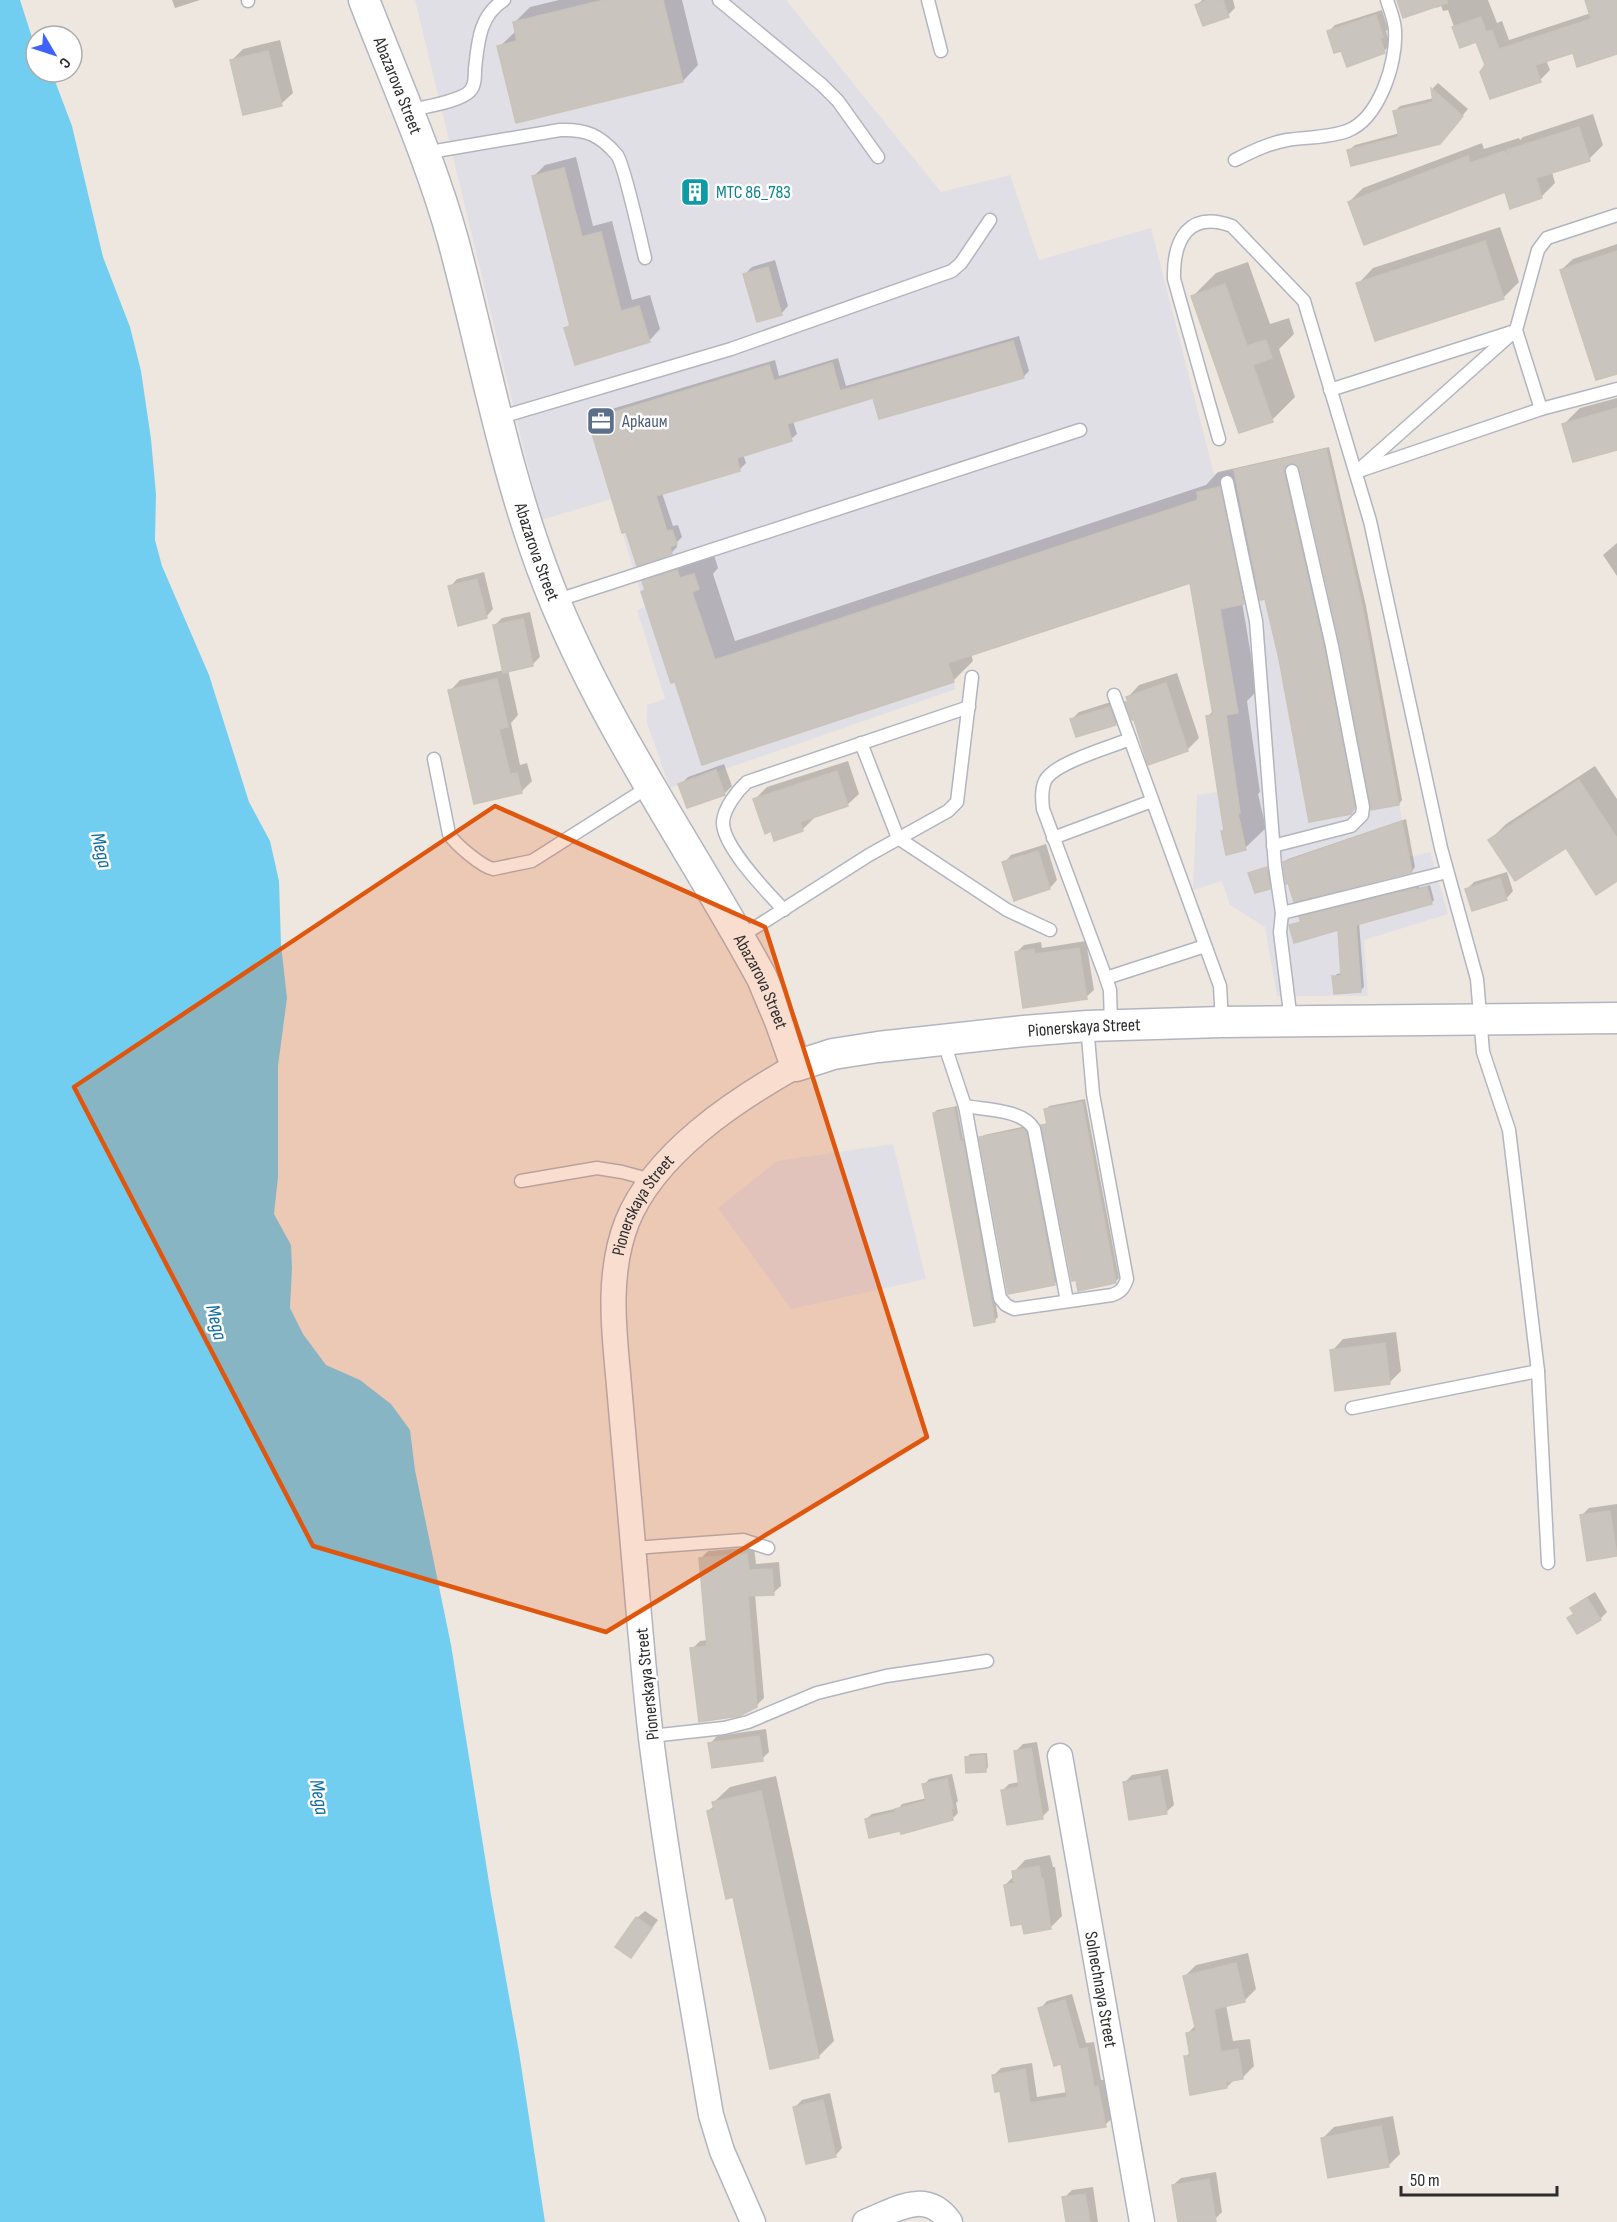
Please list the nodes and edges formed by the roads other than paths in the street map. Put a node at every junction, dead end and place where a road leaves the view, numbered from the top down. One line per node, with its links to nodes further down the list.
1 (364, 0): 7 (street, Abazarova Street)
2 (504, 0): 7 (lane)
3 (719, 0): 9 (lane)
4 (928, 0): 6 (lane)
5 (1387, 0): 10 (lane)
6 (940, 51)
7 (407, 112): 8 (street, Abazarova Street)
8 (423, 153): 13 (lane); 18 (street, Abazarova Street)
9 (878, 157)
10 (1235, 160)
11 (1617, 214): 14 (lane)
12 (990, 220): 18 (lane)
13 (645, 258)
14 (1516, 330): 16 (lane); 17 (lane); 22 (lane)
15 (1617, 389): 17 (lane)
16 (1330, 390): 20 (lane); 22 (lane)
17 (1541, 409): 22 (lane)
18 (498, 418): 24 (street, Abazarova Street)
19 (1080, 430): 24 (lane)
20 (1219, 439)
21 (1292, 471): 35 (lane)
22 (1356, 472): 36 (lane)
23 (1227, 482): 35 (lane)
24 (555, 601): 31 (street, Abazarova Street)
25 (972, 677): 27 (lane)
26 (1114, 695): 28 (lane)
27 (969, 707): 29 (lane); 33 (lane)
28 (1130, 739): 32 (lane); 34 (lane)
29 (861, 743): 33 (lane); 37 (lane)
30 (434, 759): 31 (lane)
31 (651, 786): 40 (street, Abazarova Street)
32 (1152, 801): 34 (lane); 41 (lane)
33 (898, 838): 37 (lane); 39 (lane)
34 (1053, 838): 42 (lane)
35 (1273, 846): 38 (lane)
36 (1447, 872): 38 (lane); 44 (lane)
37 (784, 910): 40 (lane)
38 (1282, 913): 45 (lane)
39 (1050, 930)
40 (740, 937): 49 (street, Abazarova Street)
41 (1205, 946): 42 (lane); 46 (lane)
42 (1106, 978): 47 (lane)
43 (1617, 1018): 44 (street, Pionerskaya Street)
44 (1480, 1019): 45 (street, Pionerskaya Street); 54 (lane)
45 (1291, 1022): 46 (street, Pionerskaya Street)
46 (1222, 1023): 47 (street, Pionerskaya Street)
47 (1099, 1026): 48 (street, Pionerskaya Street); 53 (lane)
48 (943, 1040): 49 (street, Pionerskaya Street); 50 (lane)
49 (796, 1066): 51 (street, Pionerskaya Street)
50 (965, 1106): 53 (lane); 53 (lane)
51 (652, 1180): 52 (lane); 56 (street, Pionerskaya Street)
52 (521, 1181)
53 (1067, 1301)
54 (1538, 1371): 55 (lane); 58 (lane)
55 (1352, 1408)
56 (634, 1548): 57 (lane); 60 (street, Pionerskaya Street)
57 (768, 1548)
58 (1548, 1563)
59 (987, 1661): 60 (lane)
60 (651, 1736): 62 (street, Pionerskaya Street)
61 (1060, 1756): 65 (street, Solnechnaya Street)
62 (753, 2222)
63 (865, 2222): 64 (street)
64 (950, 2222)
65 (1142, 2222)

